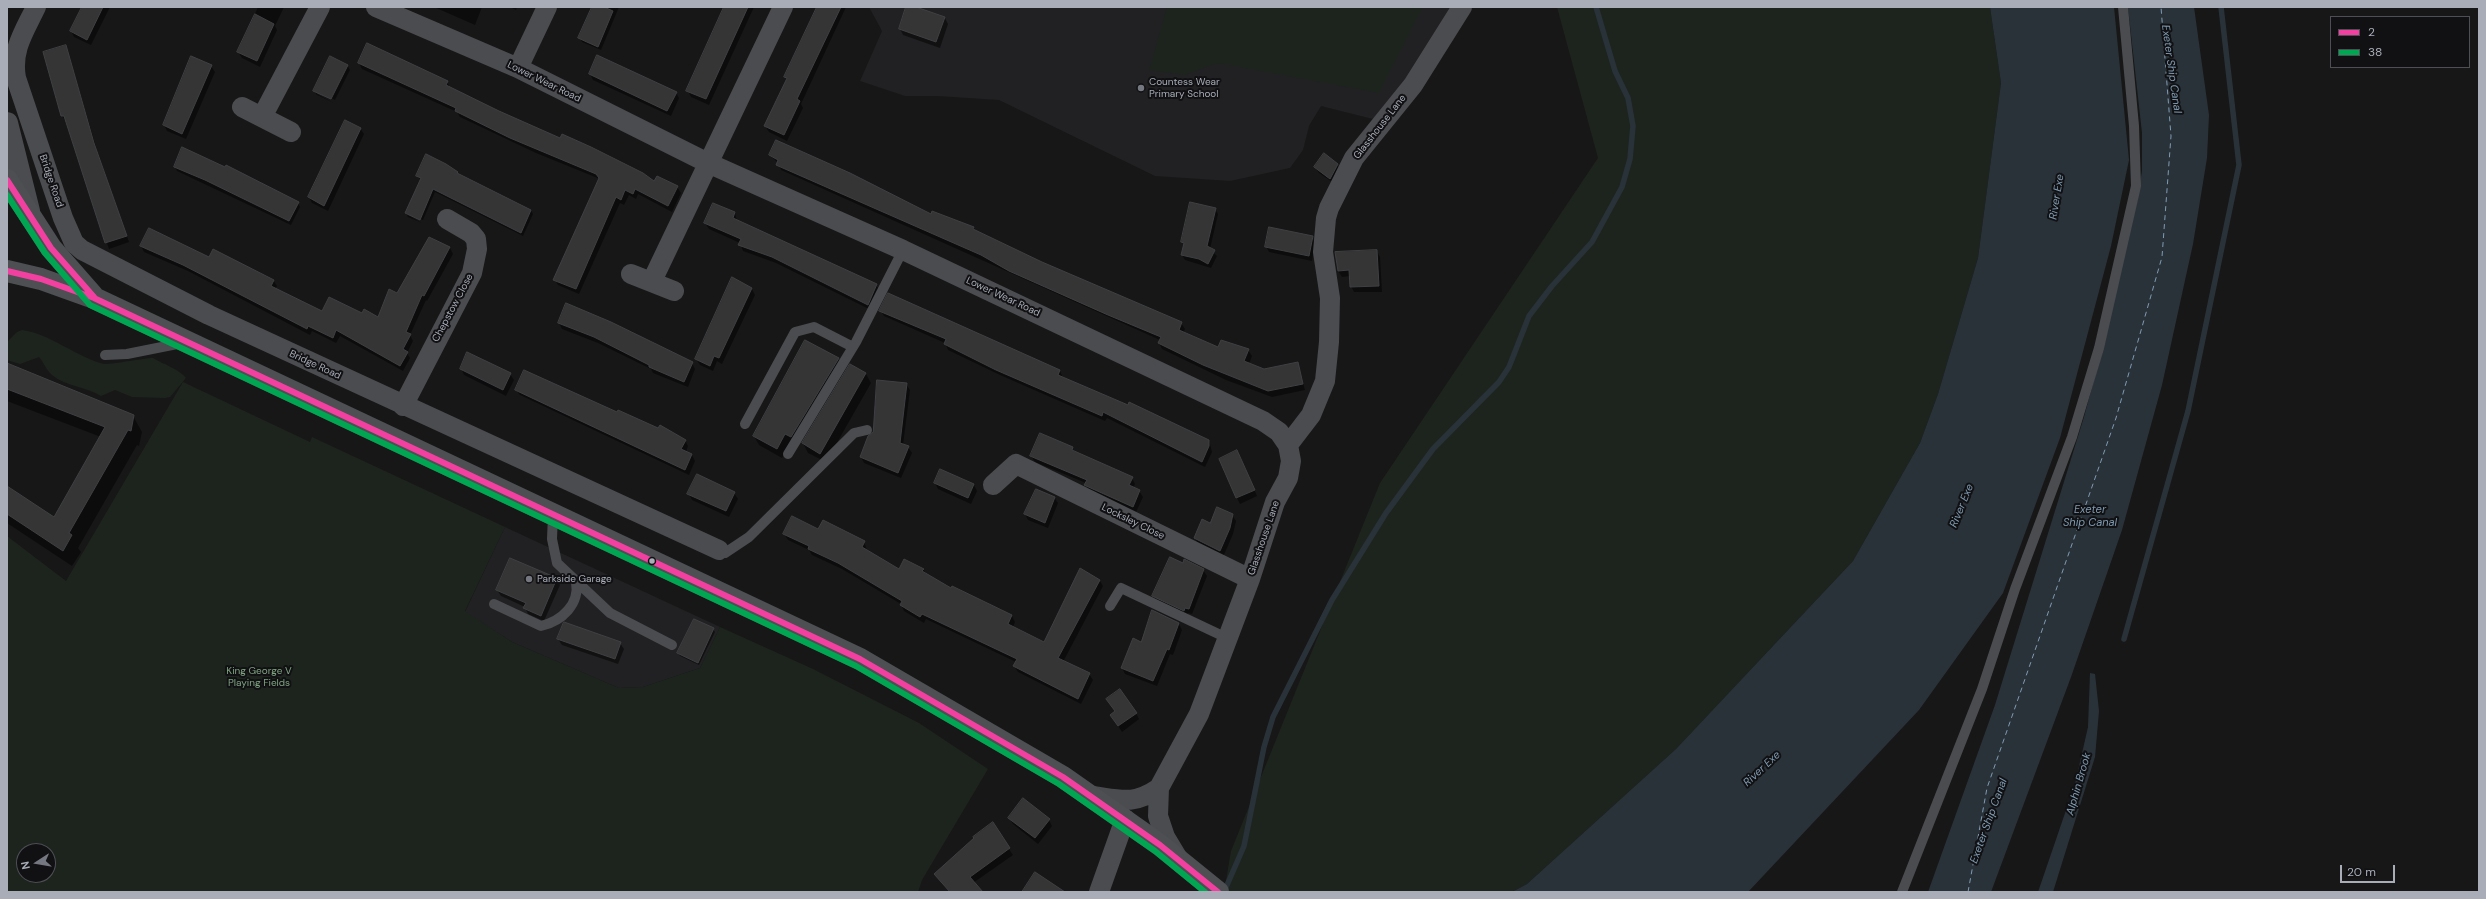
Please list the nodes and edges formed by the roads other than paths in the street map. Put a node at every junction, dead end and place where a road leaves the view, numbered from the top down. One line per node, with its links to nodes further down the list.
1 (36, 7): 28 (street, Bridge Road)
2 (320, 7): 10 (street)
3 (376, 7): 8 (street, Lower Wear Road)
4 (547, 7): 8 (street)
5 (783, 7): 13 (street)
6 (1462, 7): 31 (street, Glasshouse Lane)
7 (2123, 7): 48 (lane)
8 (518, 68): 13 (street, Lower Wear Road)
9 (242, 107): 10 (street)
10 (262, 117): 12 (street)
11 (7, 123): 16 (street)
12 (291, 132)
13 (708, 163): 17 (street, Lower Wear Road); 20 (street)
14 (7, 180): 16 (main road)
15 (447, 219): 28 (street, Chepstow Close)
16 (31, 220): 24 (main road)
17 (903, 250): 26 (lane); 31 (street, Lower Wear Road)
18 (7, 271): 22 (main road)
19 (631, 274): 20 (street)
20 (652, 281): 23 (street)
21 (7, 284): 22 (main road)
22 (56, 284): 24 (main road)
23 (674, 291)
24 (94, 298): 25 (main road)
25 (186, 342): 27 (lane); 34 (main road)
26 (853, 347): 29 (lane); 32 (lane)
27 (105, 355)
28 (403, 406): 35 (street, Bridge Road)
29 (745, 424)
30 (867, 430): 35 (lane)
31 (1288, 445): 36 (street, Glasshouse Lane)
32 (788, 454)
33 (993, 485): 36 (street, Locksley Close)
34 (553, 515): 37 (lane); 43 (main road)
35 (718, 550)
36 (1250, 579): 40 (street, Glasshouse Lane)
37 (576, 582): 38 (lane); 41 (lane)
38 (494, 604)
39 (1110, 606): 40 (lane)
40 (1227, 638): 42 (street, Glasshouse Lane)
41 (672, 645)
42 (1159, 788): 43 (street); 45 (street, Glasshouse Lane)
43 (1093, 796): 44 (main road)
44 (1125, 819): 45 (main road); 47 (street)
45 (1179, 860): 46 (main road)
46 (1210, 886)
47 (1099, 892)
48 (1902, 892)

